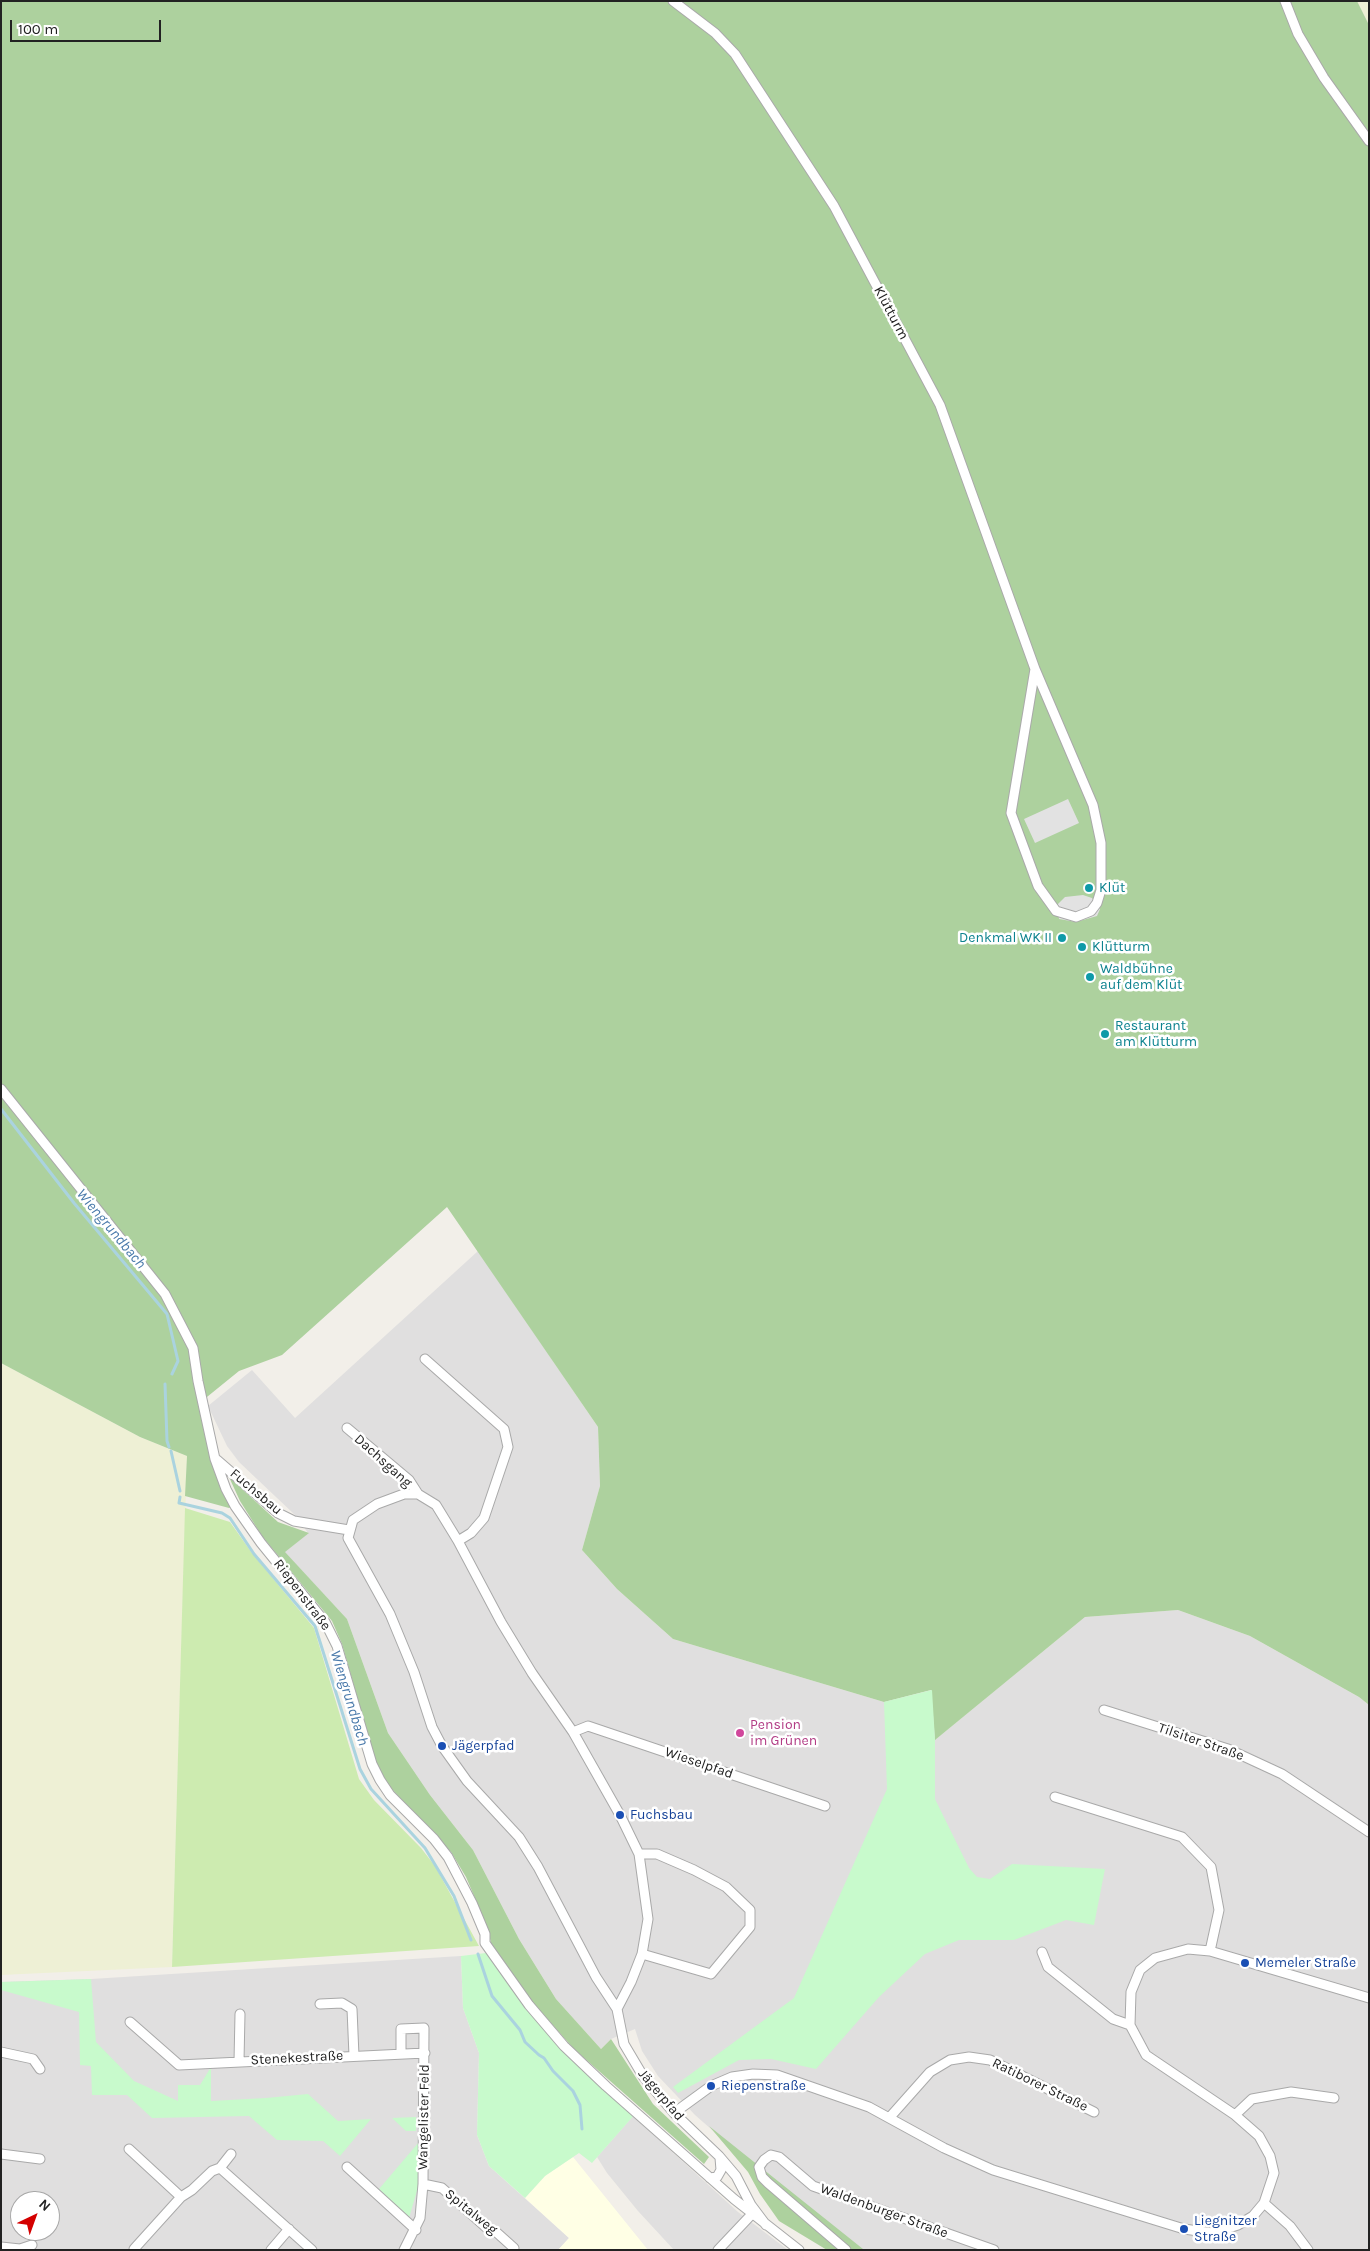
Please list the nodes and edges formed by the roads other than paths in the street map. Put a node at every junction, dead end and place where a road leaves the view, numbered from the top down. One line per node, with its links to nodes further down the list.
1 (672, 1): 4 (street, Klütturm)
2 (1285, 1): 3 (street)
3 (1369, 141)
4 (1035, 668): 4 (street, Klütturm)
5 (1, 1089): 8 (street, Riepenstraße)
6 (426, 1359): 11 (street)
7 (346, 1428): 9 (street, Dachsgang)
8 (215, 1459): 10 (street, Fuchsbau); 45 (street, Riepenstraße)
9 (418, 1494): 10 (street); 11 (street)
10 (349, 1530): 23 (street, Jägerpfad)
11 (458, 1541): 13 (street)
12 (1104, 1710): 16 (street, Tilsiter Straße)
13 (573, 1732): 15 (street, Wieselpfad); 17 (street)
14 (1055, 1797): 19 (street)
15 (825, 1806)
16 (1369, 1832)
17 (639, 1854): 20 (street); 20 (street)
18 (1042, 1952): 26 (street)
19 (1210, 1952): 21 (street); 26 (street)
20 (642, 1954): 23 (street)
21 (1369, 1998)
22 (320, 2004): 30 (street, Stenekestraße)
23 (617, 2009): 35 (street, Jägerpfad)
24 (240, 2014): 31 (street, Stenekestraße)
25 (130, 2022): 31 (street, Stenekestraße)
26 (1130, 2025): 36 (street)
27 (1, 2052): 32 (street)
28 (425, 2053): 29 (street, Stenekestraße); 29 (street, Wangelister Feld); 46 (street, Wangelister Feld)
29 (401, 2054): 30 (street, Stenekestraße)
30 (354, 2056): 31 (street, Stenekestraße)
31 (239, 2061)
32 (40, 2069)
33 (1334, 2098): 36 (street)
34 (1094, 2112): 37 (street, Ratiborer Straße)
35 (674, 2113): 37 (street); 41 (street, Jägerpfad)
36 (1236, 2116): 48 (street)
37 (890, 2117): 48 (street)
38 (128, 2149): 47 (street)
39 (1, 2154): 42 (street)
40 (231, 2154): 44 (street)
41 (719, 2156): 45 (street); 50 (street, Jägerpfad)
42 (40, 2159)
43 (347, 2167): 52 (street)
44 (220, 2168): 47 (street); 51 (street)
45 (710, 2178): 49 (street, Riepenstraße)
46 (423, 2184): 52 (street, Wangelister Feld); 55 (street, Spitalweg)
47 (181, 2197): 56 (street)
48 (1264, 2203): 64 (street)
49 (752, 2214): 50 (street, Riepenstraße); 60 (street)
50 (766, 2225): 61 (street, Riepenstraße)
51 (289, 2229): 57 (street); 58 (street)
52 (416, 2230): 59 (street, Wangelister Feld)
53 (32, 2245): 54 (street)
54 (1, 2247)
55 (514, 2248)
56 (134, 2249)
57 (271, 2250)
58 (312, 2250)
59 (404, 2250)
60 (718, 2250)
61 (799, 2250)
62 (846, 2250): 63 (street, Waldenburger Straße)
63 (994, 2250)
64 (1308, 2250)

